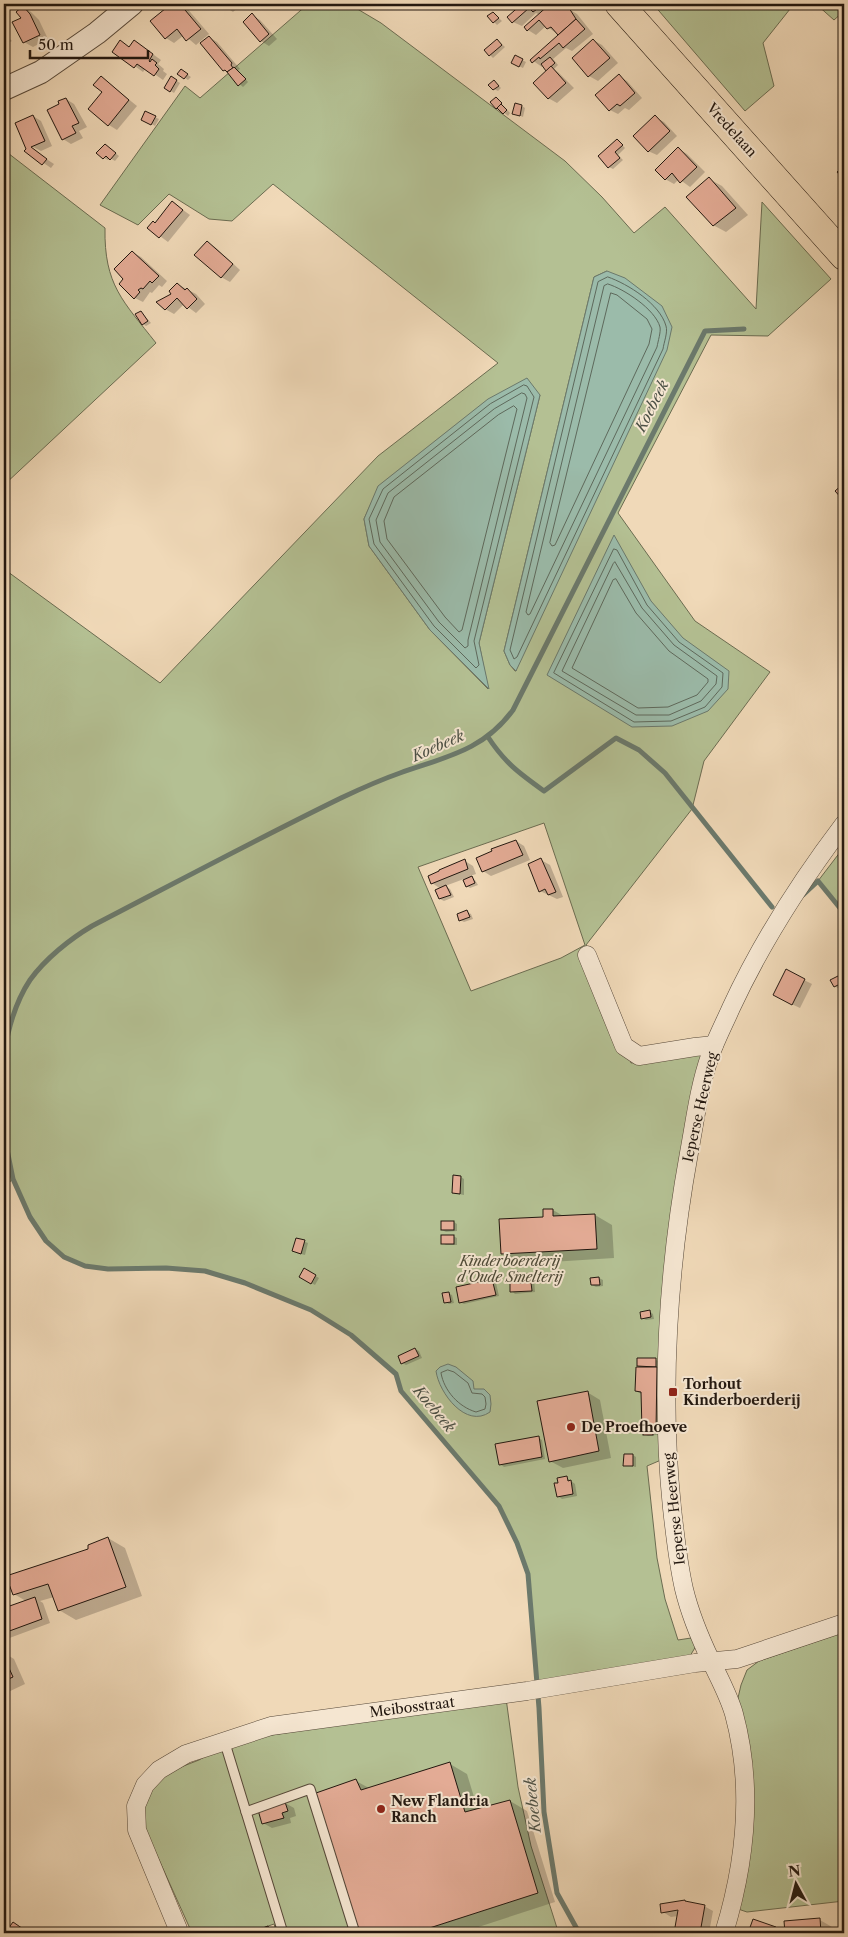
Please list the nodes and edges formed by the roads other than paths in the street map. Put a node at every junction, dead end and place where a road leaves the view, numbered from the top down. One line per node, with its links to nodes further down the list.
1 (132, 4): 3 (street)
2 (619, 4): 4 (main road, Vredelaan)
3 (4, 89)
4 (844, 256)
5 (844, 824): 7 (street, Ieperse Heerweg)
6 (587, 955): 7 (street, Ieperse Heerweg)
7 (714, 1045): 9 (street, Ieperse Heerweg)
8 (844, 1623): 9 (street, Meibosstraat)
9 (711, 1662): 10 (street, Meibosstraat); 15 (street, Ieperse Heerweg)
10 (224, 1740): 11 (lane); 12 (street, Meibosstraat)
11 (246, 1812): 13 (lane); 14 (lane)
12 (178, 1933)
13 (283, 1933)
14 (355, 1933)
15 (724, 1933)

